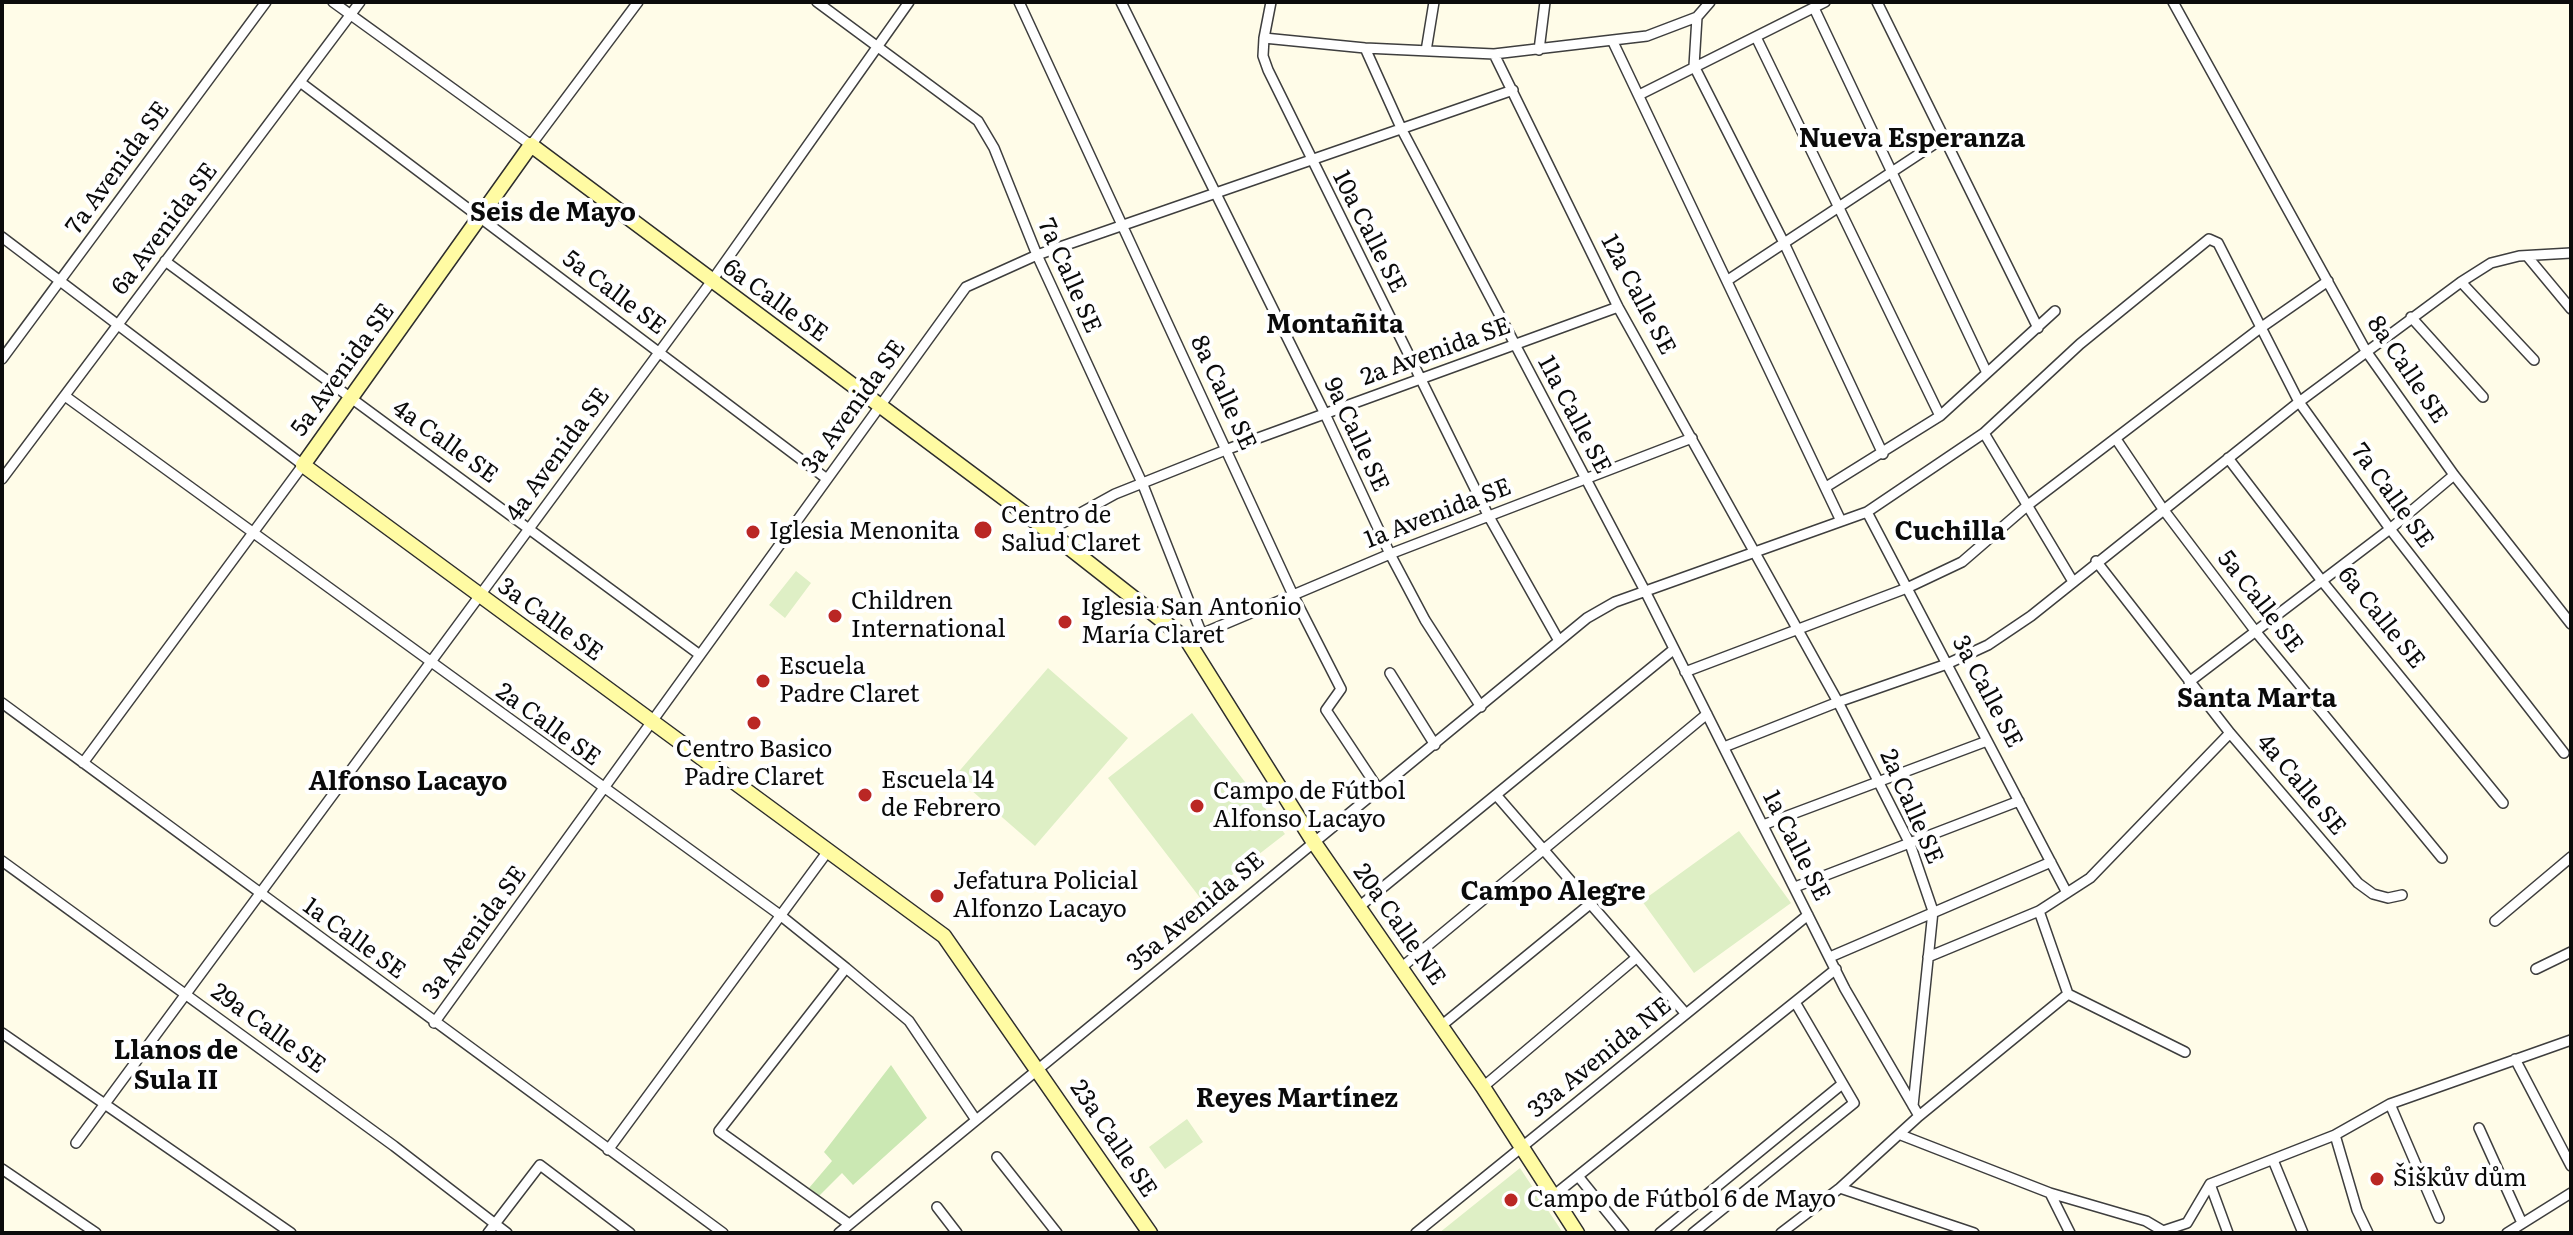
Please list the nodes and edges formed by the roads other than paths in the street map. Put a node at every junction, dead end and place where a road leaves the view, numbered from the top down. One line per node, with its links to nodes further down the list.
1 (266, 2): 48 (street, 7a Avenida SE)
2 (333, 2): 17 (street, 6a Calle SE)
3 (360, 2): 17 (street, 6a Avenida SE)
4 (638, 2): 33 (street, 5a Avenida SE)
5 (817, 2): 22 (street, 7a Calle SE)
6 (909, 2): 22 (street, 4a Avenida SE)
7 (1019, 2): 39 (street, 8a Calle SE)
8 (1121, 2): 36 (street, 9a Calle SE)
9 (1271, 2): 20 (street, 10a Calle SE)
10 (1434, 2): 25 (street)
11 (1545, 2): 24 (street)
12 (1710, 2): 18 (street)
13 (1825, 2): 16 (street)
14 (1877, 2): 32 (street)
15 (2173, 2): 49 (street, 8a Calle SE)
16 (1814, 8): 19 (street); 35 (street)
17 (350, 15): 28 (street, 6a Avenida SE); 33 (street, 6a Calle SE)
18 (1697, 17): 21 (street); 27 (street)
19 (1756, 37): 27 (street); 37 (street)
20 (1264, 38): 23 (street); 34 (street, 10a Calle SE)
21 (1613, 42): 24 (street); 30 (street)
22 (876, 45): 44 (street, 7a Calle SE); 50 (street, 4a Avenida SE)
23 (1365, 48): 25 (street); 31 (street, 11a Calle SE)
24 (1539, 50): 26 (street)
25 (1426, 51): 26 (street)
26 (1494, 54): 29 (street, 12a Calle SE)
27 (1694, 66): 30 (street); 41 (street)
28 (300, 82): 38 (street, 5a Calle SE); 46 (street, 6a Avenida SE)
29 (1513, 90): 31 (street, 3a Avenida SE); 52 (street, 12a Calle SE)
30 (1639, 95): 47 (street)
31 (1402, 130): 34 (street, 3a Avenida SE); 59 (street, 11a Calle SE)
32 (1945, 137): 35 (street); 57 (street)
33 (531, 145): 38 (street, 5a Avenida SE); 50 (street, 6a Calle SE)
34 (1311, 161): 36 (street, 3a Avenida SE); 65 (street, 10a Calle SE)
35 (1892, 173): 37 (street); 64 (street)
36 (1216, 195): 39 (street, 3a Avenida SE); 71 (street, 9a Calle SE)
37 (1840, 207): 41 (street); 72 (street)
38 (479, 217): 60 (street, 5a Calle SE); 68 (street, 5a Avenida SE)
39 (1122, 226): 44 (street, 3a Avenida SE); 76 (street, 8a Calle SE)
40 (2, 237): 48 (street, 3a Calle SE)
41 (1784, 243): 47 (street); 77 (street)
42 (2218, 243): 58 (street, 7a Calle SE); 73 (street, 35a Avenida SE)
43 (2571, 253): 45 (street)
44 (1037, 255): 70 (street, 3a Avenida SE); 84 (street, 7a Calle SE)
45 (2527, 256): 51 (street); 53 (street)
46 (165, 261): 56 (street, 6a Avenida SE); 68 (street, 4a Calle SE)
47 (1728, 280): 85 (street)
48 (60, 281): 56 (street, 3a Calle SE); 62 (street, 7a Avenida SE)
49 (2328, 281): 58 (street); 61 (street, 8a Calle SE)
50 (711, 282): 60 (street, 4a Avenida SE); 70 (street, 6a Calle SE)
51 (2461, 282): 55 (street); 63 (street)
52 (1618, 307): 59 (street, 2a Avenida SE); 74 (street, 12a Calle SE)
53 (2571, 309)
54 (2055, 311): 57 (street)
55 (2411, 317): 61 (street); 67 (street)
56 (118, 325): 66 (street, 6a Avenida SE); 79 (street, 3a Calle SE)
57 (2038, 328): 64 (street)
58 (2259, 329): 69 (street, 7a Calle SE); 75 (street)
59 (1514, 344): 65 (street, 2a Avenida SE); 81 (street, 11a Calle SE)
60 (659, 351): 83 (street, 5a Calle SE); 91 (street, 4a Avenida SE)
61 (2366, 351): 69 (street); 80 (street, 8a Calle SE)
62 (2, 359)
63 (2534, 360)
64 (1987, 373): 72 (street)
65 (1421, 378): 71 (street, 2a Avenida SE); 89 (street, 10a Calle SE)
66 (65, 396): 82 (street, 6a Avenida SE); 93 (street, 2a Calle SE)
67 (2483, 397)
68 (351, 398): 79 (street, 5a Avenida SE); 91 (street, 4a Calle SE)
69 (2299, 402): 78 (street); 92 (street, 7a Calle SE)
70 (880, 406): 83 (street, 3a Avenida SE); 94 (street, 6a Calle SE)
71 (1325, 414): 76 (street, 2a Avenida SE); 96 (street, 9a Calle SE)
72 (1940, 416): 77 (street)
73 (1984, 433): 86 (street); 88 (street, 35a Avenida SE)
74 (1692, 438): 81 (street, 1a Avenida SE); 95 (street, 12a Calle SE)
75 (2116, 439): 86 (street); 87 (street, 5a Calle SE)
76 (1228, 449): 84 (street, 2a Avenida SE); 103 (street, 8a Calle SE)
77 (1883, 454): 85 (street)
78 (2228, 458): 87 (street); 99 (street, 6a Calle SE)
79 (303, 465): 93 (street, 5a Avenida SE); 102 (street, 3a Calle SE)
80 (2454, 475): 92 (street); 104 (street, 8a Calle SE)
81 (1585, 478): 89 (street, 1a Avenida SE); 101 (street, 11a Calle SE)
82 (2, 479)
83 (827, 479): 111 (street, 3a Avenida SE)
84 (1143, 485): 94 (street, 2a Avenida SE); 106 (street, 7a Calle SE)
85 (1826, 487): 90 (street)
86 (2028, 505): 98 (street); 100 (street)
87 (2163, 509): 97 (street); 107 (street, 5a Calle SE)
88 (1867, 512): 90 (street, 35a Avenida SE); 100 (street, 3a Calle SE)
89 (1488, 515): 96 (street, 1a Avenida SE); 109 (street, 10a Calle SE)
90 (1841, 521): 95 (street, 35a Avenida SE)
91 (529, 528): 102 (street, 4a Avenida SE); 111 (street, 4a Calle SE)
92 (2390, 529): 99 (street); 126 (street, 7a Calle SE)
93 (254, 531): 112 (street, 2a Calle SE); 127 (street, 5a Avenida SE)
94 (1048, 531): 108 (street, 6a Calle SE)
95 (1756, 550): 101 (street, 35a Avenida SE); 105 (street, 2a Calle SE)
96 (1390, 554): 103 (street, 1a Avenida SE); 119 (street, 9a Calle SE)
97 (2096, 561): 98 (street); 116 (street, 4a Calle SE)
98 (2072, 580): 113 (street)
99 (2322, 581): 107 (street); 133 (street, 6a Calle SE)
100 (1907, 588): 105 (street); 113 (street, 3a Calle SE)
101 (1645, 591): 109 (street, 35a Avenida SE); 110 (street, 1a Calle SE)
102 (479, 595): 112 (street, 4a Avenida SE); 121 (street, 3a Calle SE)
103 (1293, 595): 106 (street, 1a Avenida SE); 130 (street, 8a Calle SE)
104 (2571, 624)
105 (1797, 627): 114 (street); 117 (street, 2a Calle SE)
106 (1201, 632): 108 (street, 1a Avenida SE)
107 (2256, 632): 116 (street); 140 (street, 5a Calle SE)
108 (1187, 640): 135 (street, 20a Calle NE)
109 (1559, 641): 119 (street, 35a Avenida SE)
110 (1673, 650): 114 (street, 1a Calle SE); 131 (street)
111 (700, 655): 121 (street, 3a Avenida SE)
112 (429, 663): 129 (street, 2a Calle SE); 145 (street, 4a Avenida SE)
113 (1947, 664): 117 (street); 123 (street, 3a Calle SE)
114 (1685, 672): 120 (street, 1a Calle SE)
115 (1390, 673): 124 (street)
116 (2189, 682): 122 (street, 4a Calle SE)
117 (1838, 702): 125 (street); 128 (street, 2a Calle SE)
118 (2, 703): 127 (street, 1a Calle SE)
119 (1481, 707): 124 (street, 35a Avenida SE)
120 (1707, 714): 125 (street, 1a Calle SE); 138 (street)
121 (652, 721): 129 (street, 3a Avenida SE); 137 (street, 3a Calle SE)
122 (2230, 733): 144 (street); 146 (street, 4a Calle SE)
123 (1987, 741): 128 (street); 132 (street, 3a Calle SE)
124 (1435, 745): 130 (street, 35a Avenida SE)
125 (1724, 747): 134 (street, 1a Calle SE)
126 (2564, 753)
127 (83, 763): 145 (street, 1a Calle SE)
128 (1880, 780): 134 (street); 136 (street, 2a Calle SE)
129 (603, 790): 151 (street, 2a Calle SE); 166 (street, 3a Avenida SE)
130 (1379, 790): 135 (street, 35a Avenida SE)
131 (1497, 796): 138 (street); 148 (street)
132 (2019, 801): 136 (street); 142 (street, 3a Calle SE)
133 (2503, 803)
134 (1763, 825): 143 (street, 1a Calle SE)
135 (1313, 841): 148 (street, 20a Calle NE); 172 (street, 35a Avenida SE)
136 (1910, 844): 143 (street); 149 (street, 2a Calle SE)
137 (828, 851): 151 (street); 172 (street, 3a Calle SE)
138 (1544, 851): 147 (street); 158 (street)
139 (2571, 857): 153 (street)
140 (2442, 858)
141 (2, 861): 162 (street, 29a Calle SE)
142 (2051, 862): 144 (street, 3a Calle SE); 149 (street)
143 (1795, 887): 152 (street, 1a Calle SE)
144 (2067, 893): 150 (street)
145 (259, 894): 162 (street, 4a Avenida SE); 166 (street, 1a Calle SE)
146 (2402, 895)
147 (1590, 904): 157 (street); 167 (street)
148 (1360, 906): 158 (street, 20a Calle NE)
149 (1933, 911): 155 (street); 156 (street, 2a Calle SE)
150 (2039, 911): 156 (street); 163 (street)
151 (780, 915): 159 (street, 2a Calle SE); 185 (street)
152 (1808, 915): 155 (street, 1a Calle SE); 165 (street, 33a Avenida NE)
153 (2495, 921)
154 (2571, 952): 161 (street)
155 (1830, 957): 160 (street, 1a Calle SE)
156 (1928, 957): 177 (street, 2a Calle SE)
157 (1636, 958): 165 (street); 174 (street)
158 (1402, 967): 167 (street, 20a Calle NE)
159 (846, 968): 179 (street, 2a Calle SE); 201 (street)
160 (1836, 969): 164 (street); 177 (street, 1a Calle SE)
161 (2536, 969)
162 (185, 994): 175 (street, 4a Avenida SE); 200 (street, 29a Calle SE)
163 (2068, 994): 170 (street); 178 (street)
164 (1795, 1002): 173 (street); 190 (street)
165 (1686, 1014): 184 (street, 33a Avenida NE)
166 (434, 1023): 185 (street, 1a Calle SE)
167 (1441, 1026): 174 (street, 20a Calle NE)
168 (2, 1033): 175 (street)
169 (2571, 1040): 171 (street)
170 (2185, 1052)
171 (2515, 1059): 176 (street); 188 (street)
172 (1039, 1070): 179 (street, 35a Avenida SE); 211 (street, 23a Calle SE)
173 (1841, 1085): 215 (street); 216 (street)
174 (1483, 1087): 184 (street, 20a Calle NE)
175 (104, 1104): 183 (street, 4a Avenida SE); 203 (street)
176 (2390, 1104): 182 (street); 197 (street)
177 (1913, 1106): 178 (street, 1a Calle SE)
178 (1919, 1116): 181 (street)
179 (976, 1120): 201 (street, 35a Avenida SE)
180 (2479, 1128): 199 (street)
181 (1901, 1135): 192 (street); 193 (street)
182 (2335, 1135): 187 (street); 223 (street)
183 (76, 1143)
184 (1523, 1147): 195 (street, 20a Calle NE); 212 (street, 33a Avenida NE)
185 (608, 1150): 207 (street, 1a Calle SE)
186 (997, 1157): 210 (street)
187 (2273, 1160): 191 (street); 222 (street)
188 (2571, 1166)
189 (2, 1169): 202 (street)
190 (1578, 1176): 195 (street); 214 (street)
191 (2210, 1184): 198 (street); 221 (street)
192 (1840, 1188): 217 (street); 218 (street)
193 (2050, 1193): 198 (street); 219 (street)
194 (2571, 1193): 199 (street)
195 (1553, 1196): 213 (street, 20a Calle NE)
196 (937, 1207): 209 (street)
197 (2439, 1218)
198 (2146, 1221): 220 (street)
199 (2522, 1223): 224 (street)
200 (495, 1224): 204 (street); 205 (street, 29a Calle SE); 206 (street)
201 (849, 1224): 208 (street, 35a Avenida SE)
202 (96, 1233)
203 (291, 1233)
204 (488, 1233)
205 (507, 1233)
206 (630, 1233)
207 (723, 1233)
208 (839, 1233)
209 (957, 1233)
210 (1057, 1233)
211 (1150, 1233)
212 (1416, 1233)
213 (1577, 1233)
214 (1624, 1233)
215 (1660, 1233)
216 (1693, 1233)
217 (1781, 1233)
218 (1974, 1233)
219 (2070, 1233)
220 (2151, 1233)
221 (2228, 1233)
222 (2303, 1233)
223 (2368, 1233)
224 (2507, 1233)

